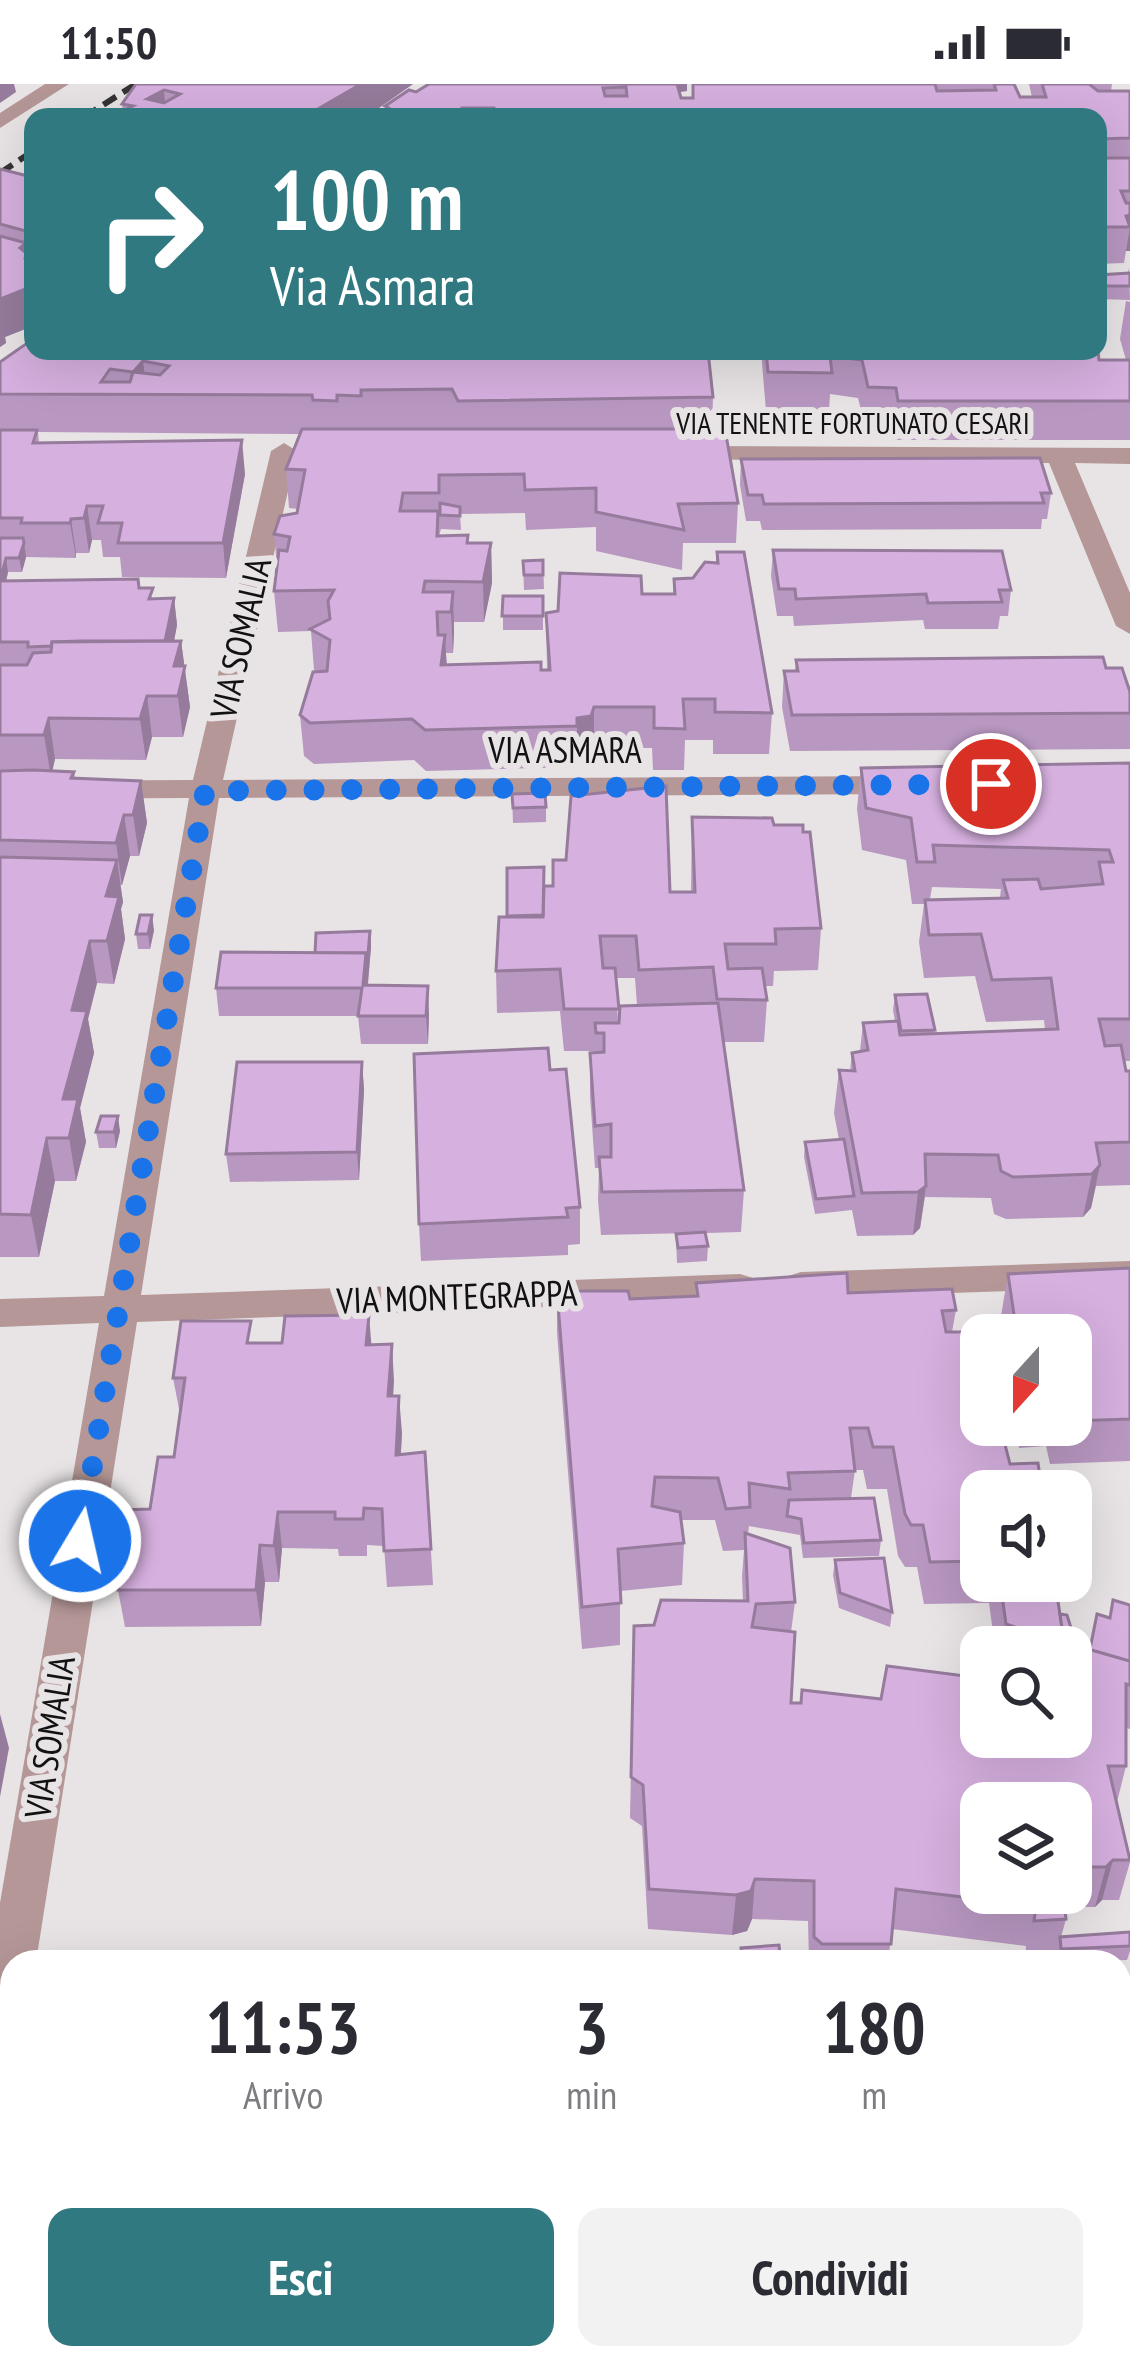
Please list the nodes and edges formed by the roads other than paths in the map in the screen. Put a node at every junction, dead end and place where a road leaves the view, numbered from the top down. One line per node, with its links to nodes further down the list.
1 (59, 84): 2 (street)
2 (0, 122)
3 (284, 451): 10 (street, VIA SOMALIA)
4 (660, 454): 5 (street, VIA TENENTE FORTUNATO CESARI)
5 (1059, 456): 6 (street, VIA TENENTE FORTUNATO CESARI); 7 (street)
6 (1130, 456)
7 (1130, 626)
8 (940, 784): 10 (street, VIA ASMARA)
9 (0, 790): 10 (street, VIA ASMARA)
10 (205, 791): 12 (street, VIA SOMALIA)
11 (1130, 1274): 12 (street, VIA MONTEGRAPPA)
12 (118, 1308): 13 (street, VIA MONTEGRAPPA); 14 (street, VIA SOMALIA)
13 (0, 1312)
14 (16, 1950)

